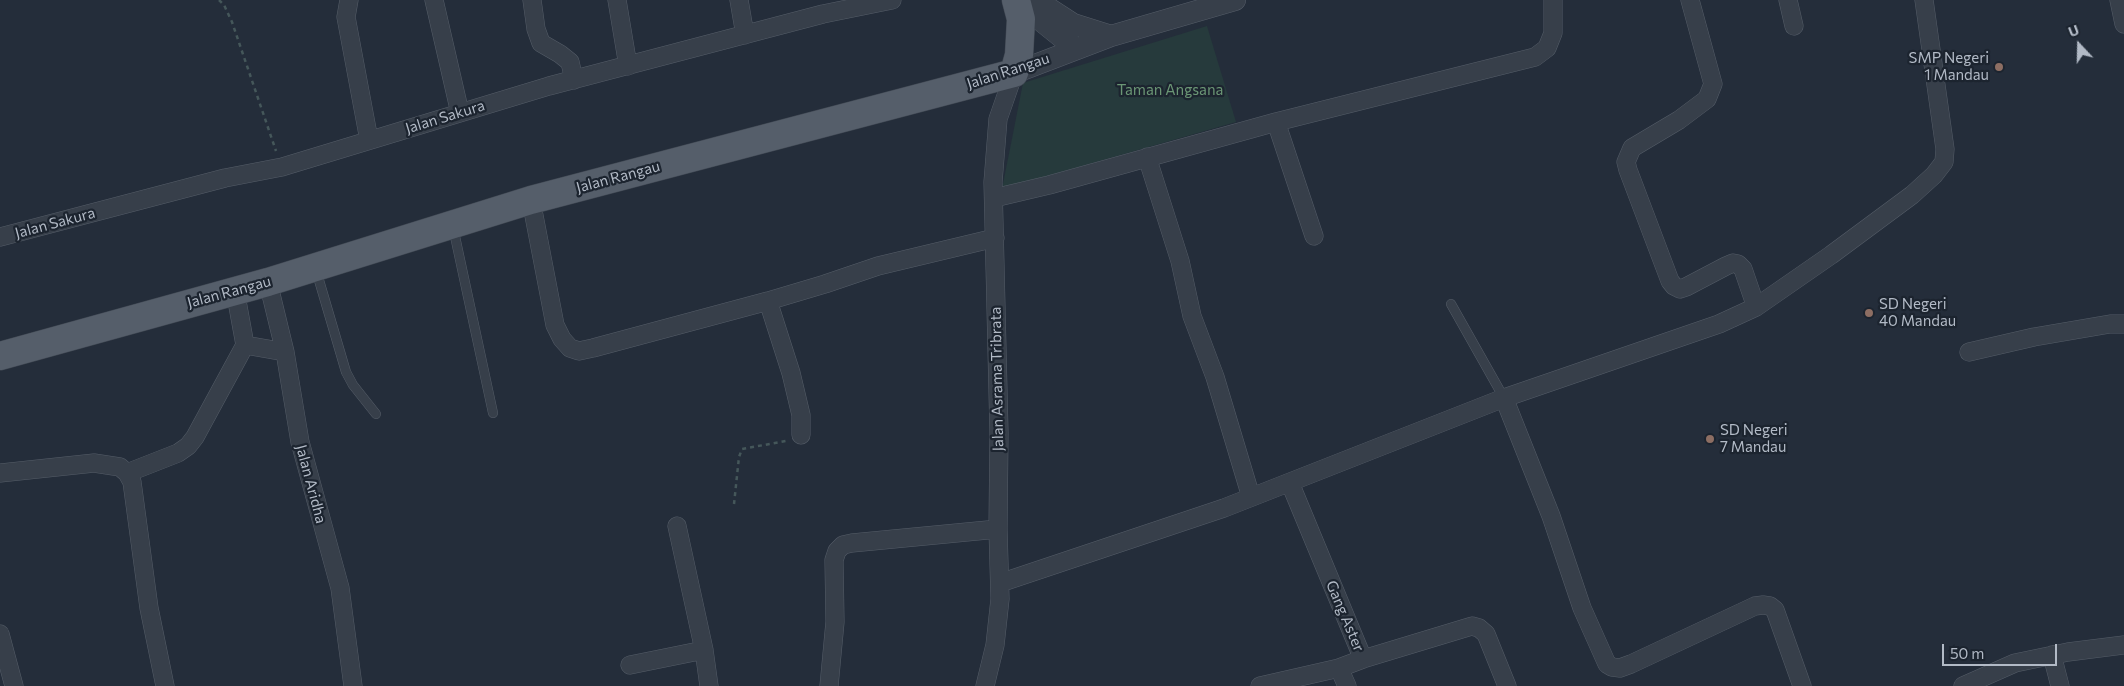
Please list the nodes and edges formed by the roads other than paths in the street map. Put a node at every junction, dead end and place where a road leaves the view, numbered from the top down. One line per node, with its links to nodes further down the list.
1 (350, 0): 25 (street)
2 (434, 0): 22 (street)
3 (532, 0): 20 (street)
4 (617, 0): 19 (street)
5 (739, 0): 16 (street)
6 (892, 0): 16 (street, Jalan Sakura)
7 (1236, 0): 17 (street, Jalan Rangau)
8 (1553, 0): 24 (street)
9 (1690, 0): 38 (street)
10 (1788, 0): 15 (street)
11 (1924, 0): 38 (street)
12 (2119, 0): 14 (street)
13 (1023, 1): 17 (street); 18 (street); 21 (main road)
14 (2124, 24)
15 (1794, 26)
16 (745, 35): 19 (street, Jalan Sakura)
17 (1111, 36): 18 (street, Jalan Rangau)
18 (1076, 48): 21 (street, Jalan Rangau)
19 (628, 66): 20 (street, Jalan Sakura)
20 (574, 80): 22 (street, Jalan Sakura)
21 (992, 81): 23 (street, Jalan Asrama Tribrata); 23 (street); 28 (main road, Jalan Rangau)
22 (460, 113): 25 (street, Jalan Sakura)
23 (998, 120): 27 (street, Jalan Asrama Tribrata)
24 (1276, 122): 26 (street); 30 (street)
25 (369, 140): 31 (street, Jalan Sakura)
26 (1148, 157): 27 (street); 51 (street)
27 (994, 198): 32 (street, Jalan Asrama Tribrata)
28 (531, 200): 29 (main road, Jalan Rangau); 36 (street)
29 (453, 224): 33 (main road, Jalan Rangau); 45 (lane)
30 (1314, 236)
31 (0, 237)
32 (994, 238): 36 (street); 53 (street, Jalan Asrama Tribrata)
33 (315, 267): 34 (main road, Jalan Rangau); 46 (lane)
34 (268, 282): 35 (main road, Jalan Rangau); 41 (street, Jalan Aridha)
35 (235, 290): 40 (street); 43 (main road, Jalan Rangau)
36 (768, 300): 47 (street)
37 (1450, 304): 44 (lane)
38 (1756, 307): 44 (street)
39 (2124, 324): 42 (street)
40 (245, 345): 41 (street); 49 (street)
41 (285, 352): 64 (street, Jalan Aridha)
42 (1969, 352)
43 (0, 356)
44 (1504, 398): 50 (street); 71 (street)
45 (494, 412)
46 (376, 414)
47 (801, 435)
48 (0, 473): 49 (street)
49 (127, 473): 63 (street)
50 (1290, 483): 51 (street); 59 (street, Gang Aster)
51 (1251, 497): 54 (street)
52 (677, 526): 57 (street)
53 (998, 530): 54 (street, Jalan Asrama Tribrata); 66 (street)
54 (1000, 583): 67 (street, Jalan Asrama Tribrata)
55 (0, 634): 62 (street)
56 (2124, 646): 58 (street)
57 (704, 650): 60 (street); 65 (street)
58 (2052, 655): 72 (street); 73 (street)
59 (1363, 659): 61 (street); 70 (street, Gang Aster)
60 (630, 665)
61 (1339, 668): 68 (street); 69 (street)
62 (14, 686)
63 (165, 686)
64 (353, 686)
65 (709, 686)
66 (829, 686)
67 (986, 686)
68 (1260, 686)
69 (1347, 686)
70 (1507, 686)
71 (1802, 686)
72 (1963, 686)
73 (2060, 686)

